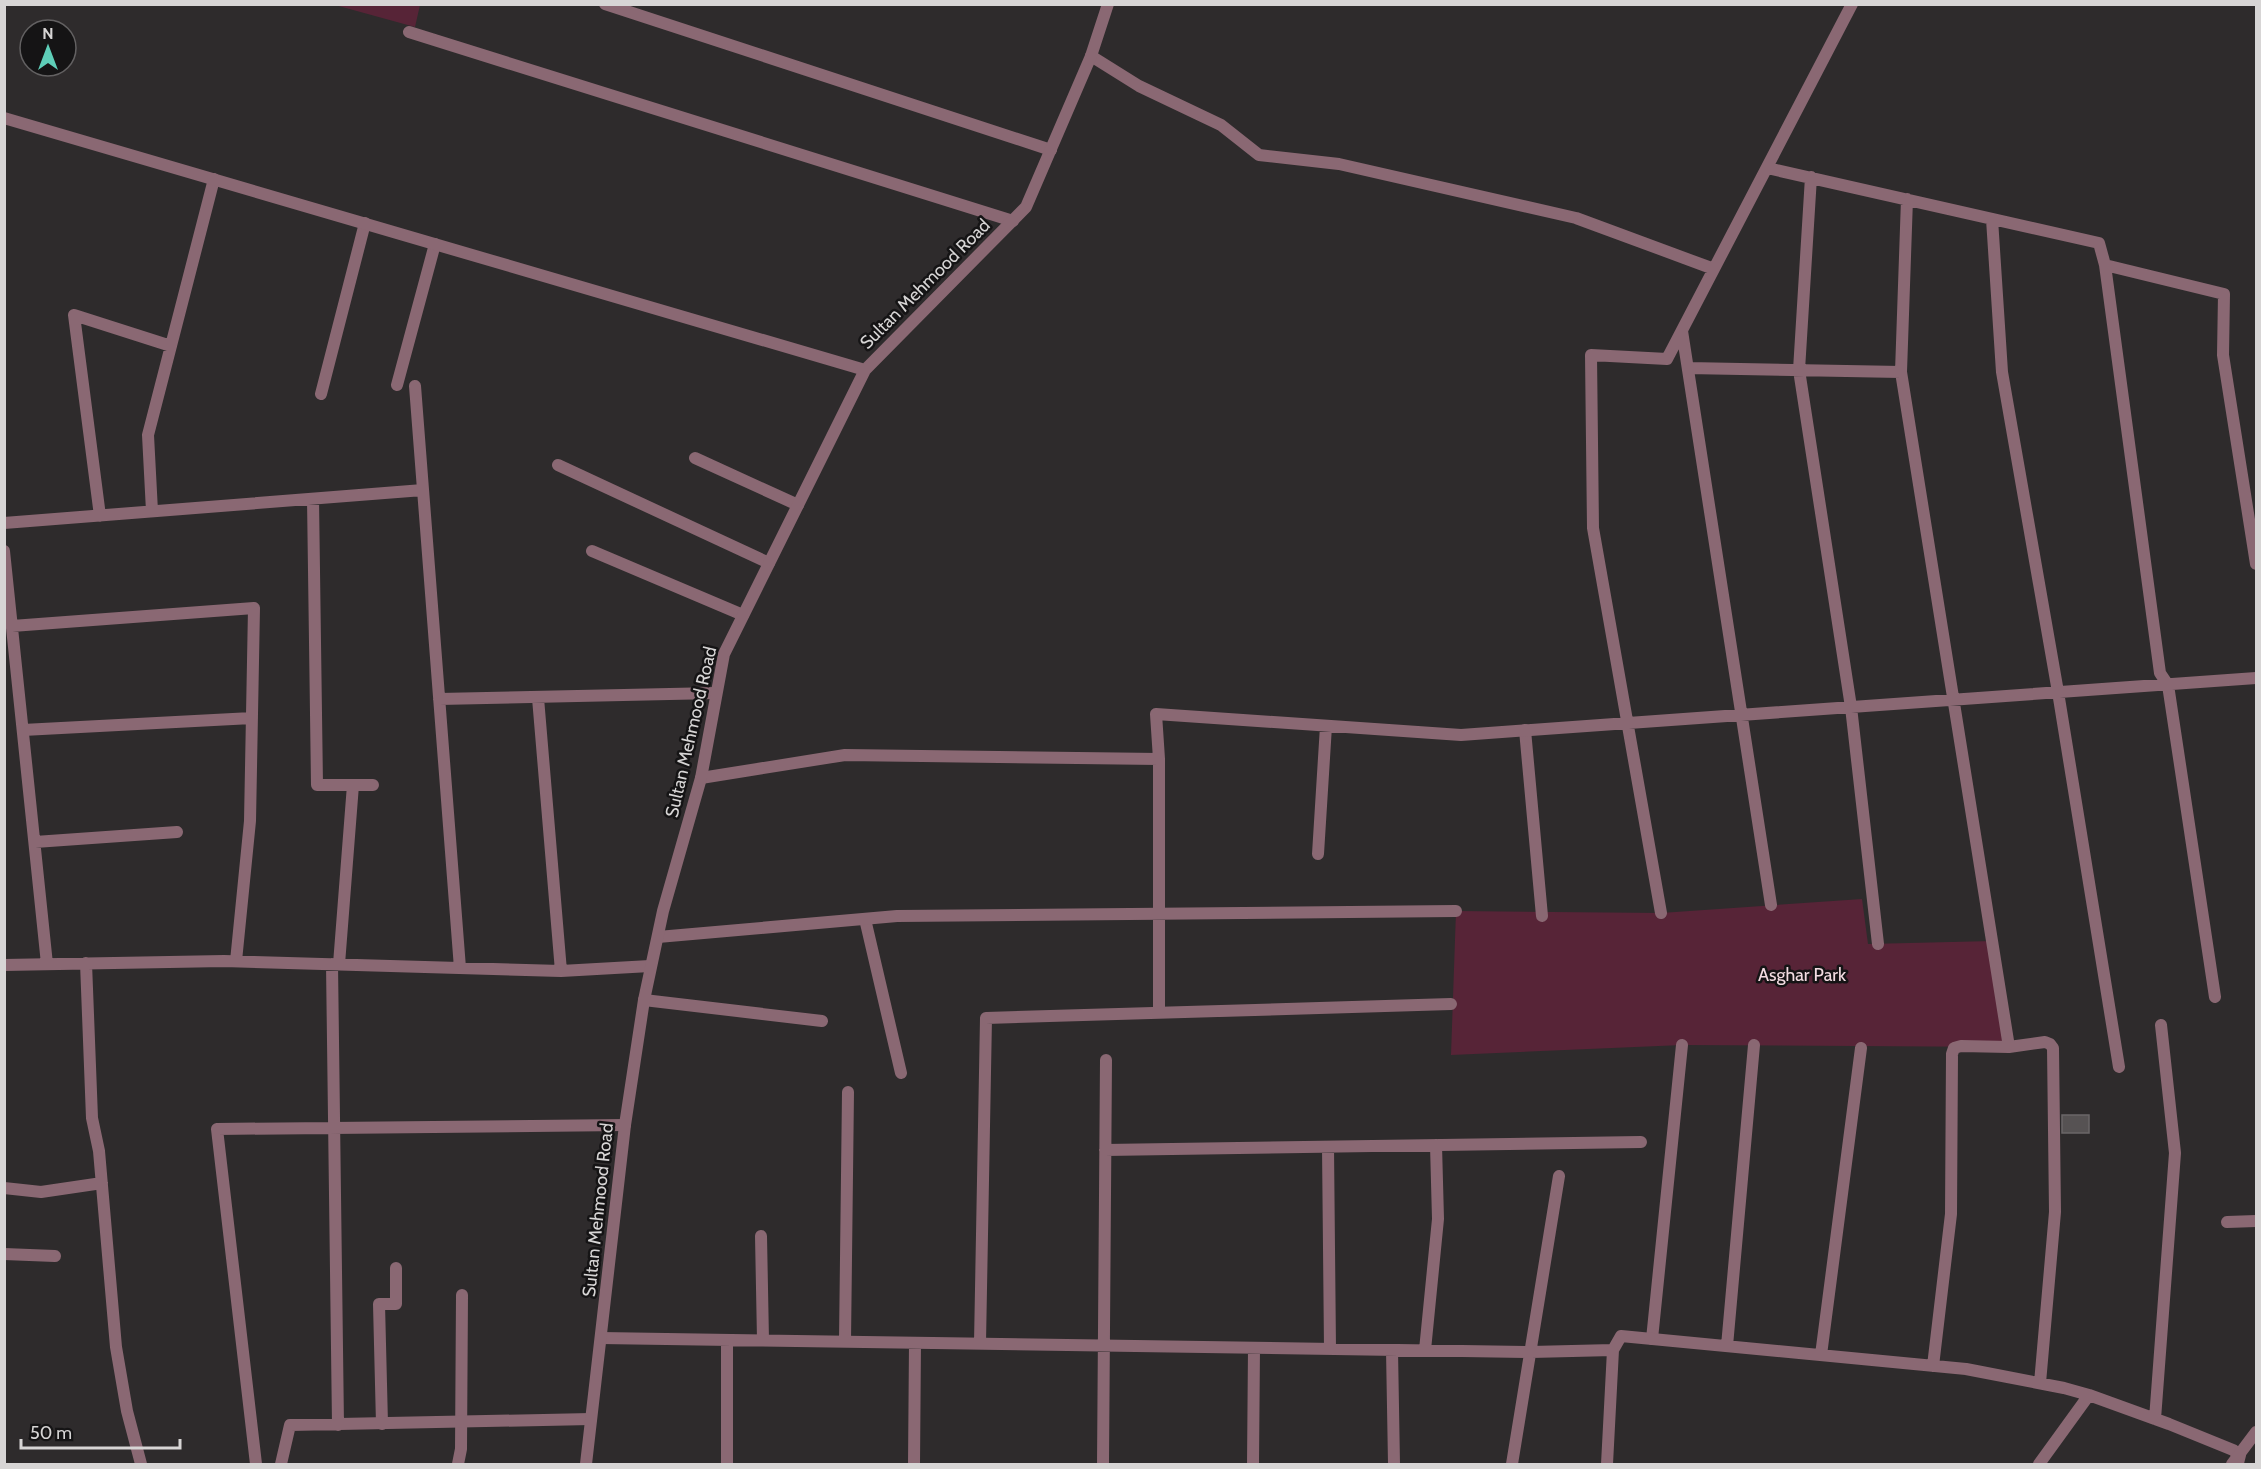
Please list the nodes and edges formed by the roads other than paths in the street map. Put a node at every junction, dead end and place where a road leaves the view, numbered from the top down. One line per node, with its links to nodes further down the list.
1 (605, 4): 7 (street)
2 (1108, 4): 5 (street, Sultan Mehmood Road)
3 (1852, 4): 8 (street)
4 (409, 32): 13 (street)
5 (1091, 56): 7 (street, Sultan Mehmood Road); 17 (street)
6 (4, 118): 10 (street)
7 (1051, 150): 13 (street, Sultan Mehmood Road)
8 (1767, 168): 9 (street); 17 (street)
9 (1811, 177): 11 (street); 22 (street)
10 (214, 179): 14 (street); 19 (street)
11 (1907, 199): 12 (street); 23 (street)
12 (1992, 219): 16 (street); 43 (street)
13 (1013, 221): 21 (street, Sultan Mehmood Road)
14 (365, 223): 15 (street); 26 (street)
15 (435, 244): 21 (street); 24 (street)
16 (2104, 265): 38 (street); 42 (street)
17 (1714, 269): 18 (street)
18 (1682, 331): 20 (street); 51 (street)
19 (171, 346): 32 (street); 33 (street)
20 (1688, 368): 22 (street); 49 (street)
21 (865, 370): 31 (street, Sultan Mehmood Road)
22 (1799, 370): 23 (street); 48 (street)
23 (1901, 372): 47 (street)
24 (397, 385)
25 (415, 386): 29 (street)
26 (321, 394)
27 (695, 458): 31 (street)
28 (558, 465): 37 (street)
29 (423, 490): 30 (street); 46 (street)
30 (313, 499): 32 (street); 57 (street)
31 (798, 505): 37 (street, Sultan Mehmood Road)
32 (152, 511): 33 (street)
33 (100, 516): 34 (street)
34 (4, 523)
35 (4, 551): 40 (street)
36 (592, 551): 39 (street)
37 (769, 563): 39 (street, Sultan Mehmood Road)
38 (2256, 564)
39 (743, 615): 44 (street, Sultan Mehmood Road)
40 (12, 626): 50 (street); 53 (street)
41 (2256, 678): 42 (street)
42 (2168, 685): 43 (street); 78 (street)
43 (2058, 692): 47 (street); 89 (street)
44 (716, 693): 45 (street); 56 (street, Sultan Mehmood Road)
45 (538, 698): 46 (street); 77 (street)
46 (439, 699): 76 (street)
47 (1953, 699): 48 (street); 86 (street)
48 (1851, 707): 49 (street); 69 (street)
49 (1742, 715): 51 (street); 62 (street)
50 (252, 718): 53 (street); 70 (street)
51 (1627, 723): 54 (street); 64 (street)
52 (1326, 726): 54 (street); 55 (street); 61 (street)
53 (23, 730): 60 (street)
54 (1525, 730): 66 (street)
55 (1159, 759): 56 (street); 65 (street)
56 (701, 778): 68 (street, Sultan Mehmood Road)
57 (353, 785): 58 (street); 73 (street)
58 (374, 785)
59 (177, 832): 60 (street)
60 (35, 842): 72 (street)
61 (1318, 854)
62 (1771, 905)
63 (1456, 911): 65 (street)
64 (1661, 913)
65 (1159, 914): 67 (street); 81 (street)
66 (1542, 916)
67 (865, 919): 68 (street); 90 (street)
68 (658, 937): 75 (street, Sultan Mehmood Road)
69 (1878, 944)
70 (236, 961): 71 (street); 73 (street)
71 (86, 963): 72 (street); 99 (street)
72 (47, 964): 74 (street)
73 (335, 964): 76 (street); 93 (street)
74 (4, 965)
75 (650, 966): 77 (street); 79 (street, Sultan Mehmood Road)
76 (460, 968): 77 (street)
77 (561, 970)
78 (2215, 997)
79 (644, 999): 82 (street); 92 (street, Sultan Mehmood Road)
80 (1450, 1004): 81 (street)
81 (1159, 1013): 114 (street)
82 (822, 1021)
83 (2161, 1025): 128 (street)
84 (1682, 1045): 109 (street)
85 (1754, 1045): 116 (street)
86 (2010, 1047): 124 (street); 125 (street)
87 (1861, 1048): 123 (street)
88 (1106, 1060): 97 (street)
89 (2119, 1067)
90 (901, 1073)
91 (848, 1092): 112 (street)
92 (625, 1125): 93 (street); 108 (street, Sultan Mehmood Road)
93 (334, 1129): 131 (street); 135 (street)
94 (1641, 1142): 95 (street)
95 (1436, 1145): 96 (street); 120 (street)
96 (1329, 1147): 97 (street); 118 (street)
97 (1105, 1150): 115 (street)
98 (1559, 1176): 122 (street)
99 (102, 1184): 100 (street); 134 (street)
100 (4, 1188)
101 (2256, 1221): 102 (street)
102 (2227, 1222)
103 (761, 1236): 110 (street)
104 (4, 1254): 105 (street)
105 (55, 1256)
106 (396, 1268): 130 (street)
107 (462, 1294): 129 (street)
108 (602, 1338): 111 (street); 127 (street, Sultan Mehmood Road)
109 (1652, 1339): 116 (street); 121 (street)
110 (763, 1340): 111 (street); 112 (street)
111 (727, 1341): 139 (street)
112 (845, 1341): 113 (street)
113 (915, 1343): 114 (street); 140 (street)
114 (980, 1343): 115 (street)
115 (1104, 1346): 117 (street); 141 (street)
116 (1727, 1346): 123 (street)
117 (1254, 1348): 118 (street); 142 (street)
118 (1330, 1349): 119 (street)
119 (1392, 1350): 120 (street); 143 (street)
120 (1425, 1350): 122 (street)
121 (1612, 1350): 122 (street); 145 (street)
122 (1531, 1352): 144 (street)
123 (1821, 1355): 124 (street)
124 (1933, 1366): 125 (street)
125 (2040, 1383): 126 (street)
126 (2089, 1395): 128 (street); 146 (street)
127 (591, 1419): 129 (street); 138 (street, Sultan Mehmood Road)
128 (2154, 1419): 133 (street)
129 (461, 1422): 130 (street); 137 (street)
130 (382, 1424): 131 (street)
131 (338, 1425): 136 (street)
132 (2256, 1432): 133 (street)
133 (2236, 1461)
134 (141, 1464)
135 (256, 1464)
136 (282, 1464)
137 (458, 1464)
138 (586, 1464)
139 (727, 1464)
140 (915, 1464)
141 (1103, 1464)
142 (1253, 1464)
143 (1394, 1464)
144 (1512, 1464)
145 (1607, 1464)
146 (2038, 1464)

